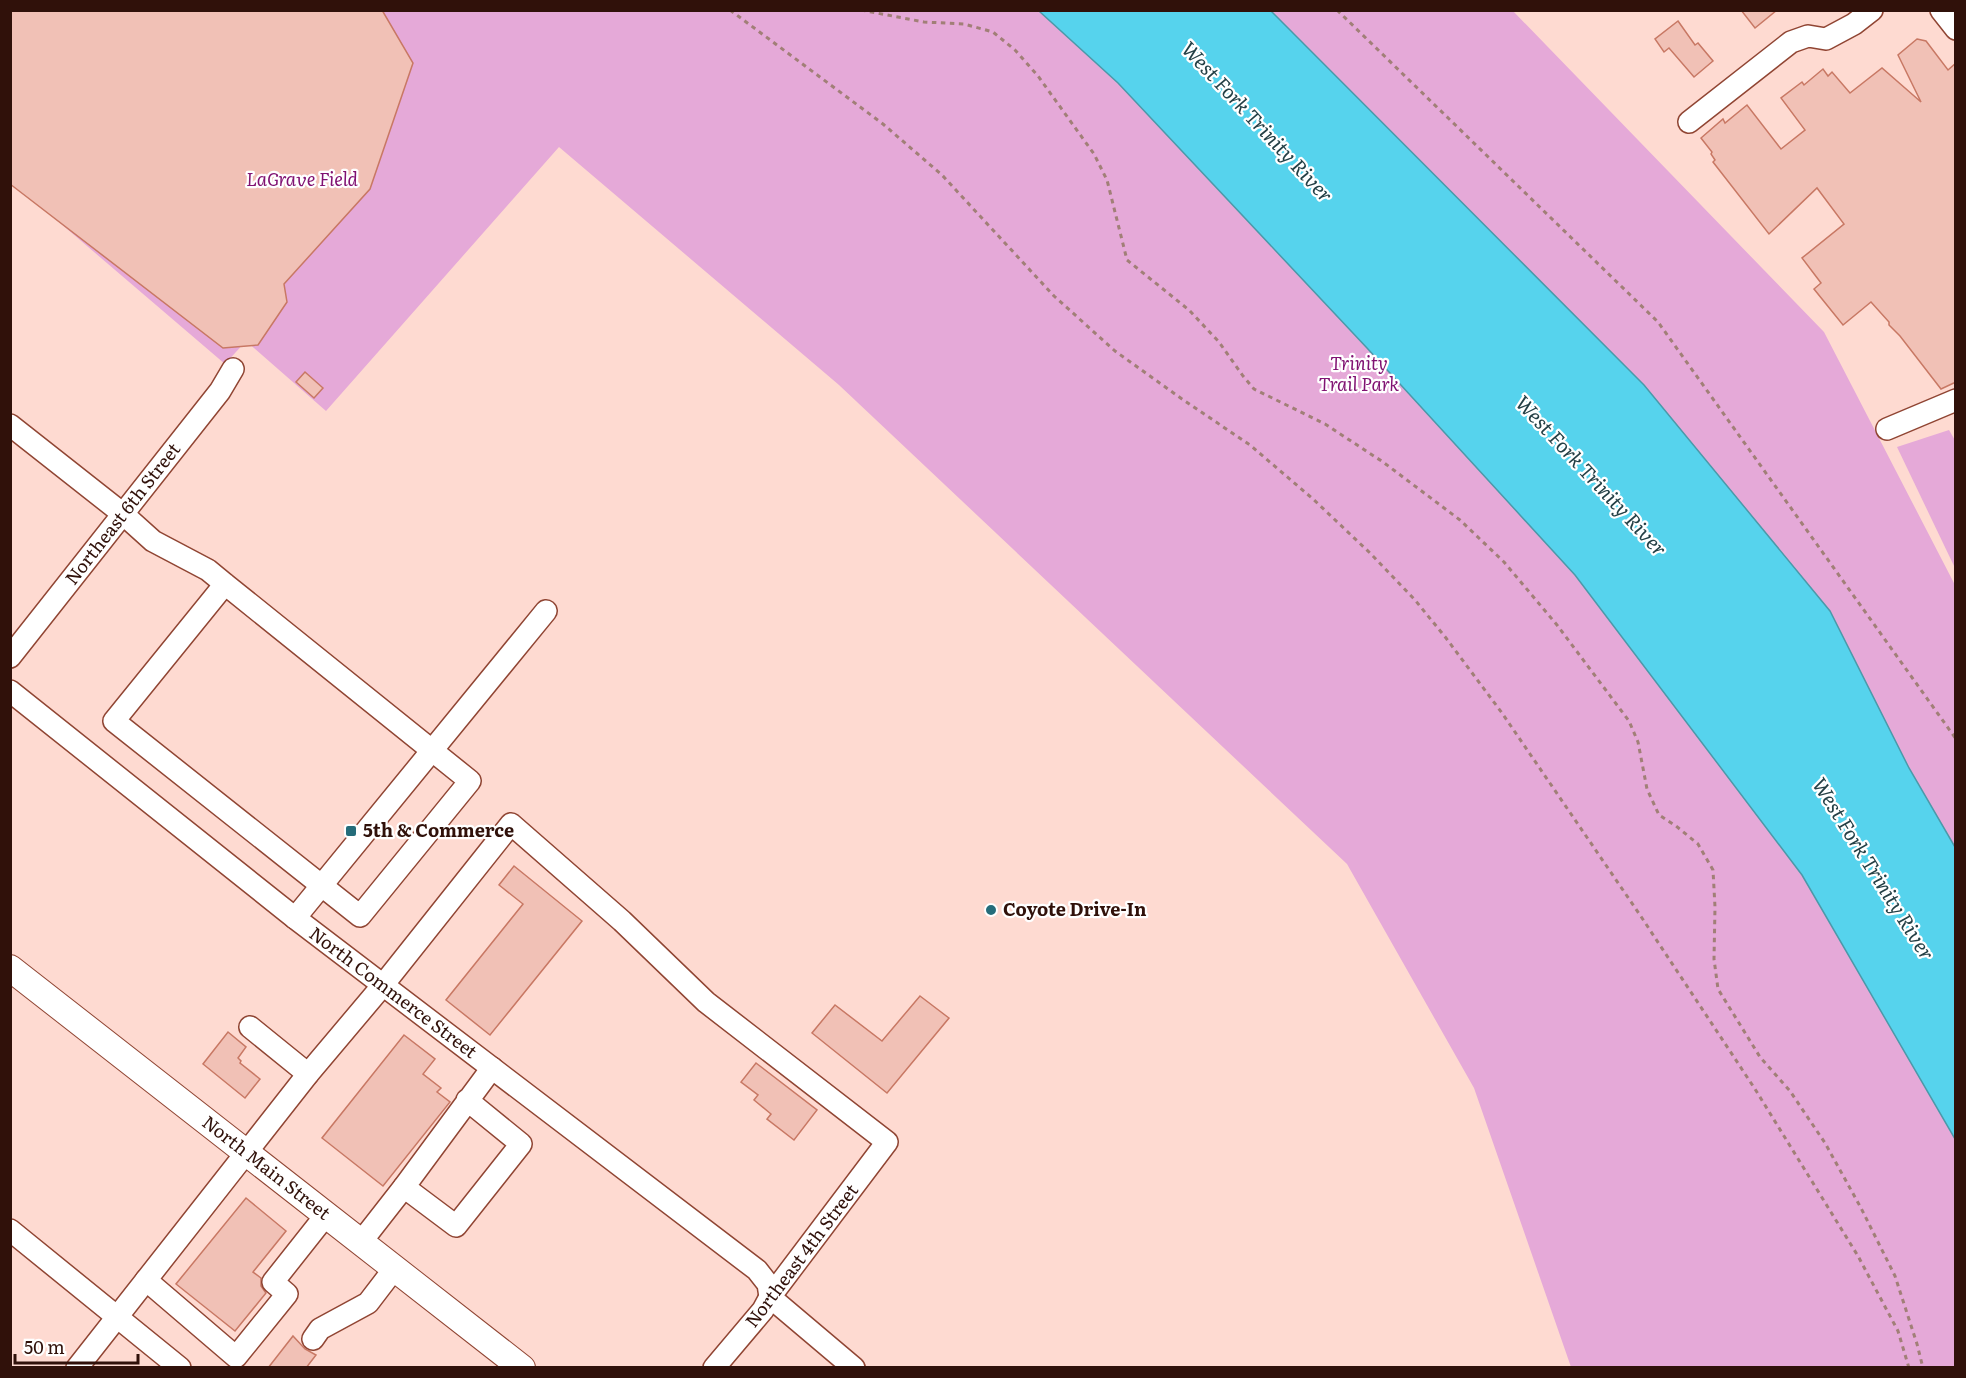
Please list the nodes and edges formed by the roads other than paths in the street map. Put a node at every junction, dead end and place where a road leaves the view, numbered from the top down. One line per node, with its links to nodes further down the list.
1 (1872, 10): 4 (street)
2 (1941, 10): 3 (street)
3 (1956, 29)
4 (1689, 122)
5 (233, 369): 9 (street, Northeast 6th Street)
6 (1956, 400): 8 (street)
7 (10, 425): 9 (street)
8 (1887, 429)
9 (123, 514): 10 (street); 12 (street, Northeast 6th Street)
10 (225, 584): 14 (street); 15 (street)
11 (546, 611): 14 (street)
12 (10, 657)
13 (10, 691): 16 (street, North Commerce Street)
14 (432, 750): 15 (street); 15 (street)
15 (321, 886): 16 (street)
16 (295, 918): 18 (street, North Commerce Street)
17 (10, 968): 23 (main road, North Main Street)
18 (383, 985): 20 (street, North Commerce Street); 21 (street); 30 (street, Northeast 4th Street)
19 (250, 1027): 21 (street)
20 (492, 1068): 22 (street); 30 (street, North Commerce Street)
21 (308, 1074): 23 (street)
22 (467, 1101): 24 (street); 24 (street)
23 (247, 1152): 25 (main road, North Main Street); 29 (street)
24 (404, 1187): 27 (street)
25 (326, 1215): 27 (main road, North Main Street); 29 (street)
26 (10, 1230): 31 (street)
27 (361, 1242): 28 (main road, North Main Street)
28 (394, 1269): 32 (street); 35 (main road, North Main Street)
29 (146, 1280): 31 (street)
30 (770, 1297): 36 (street, Northeast 4th Street); 37 (street)
31 (118, 1317): 33 (street); 34 (street)
32 (314, 1339)
33 (77, 1368)
34 (180, 1368)
35 (522, 1368)
36 (714, 1368)
37 (854, 1368)

